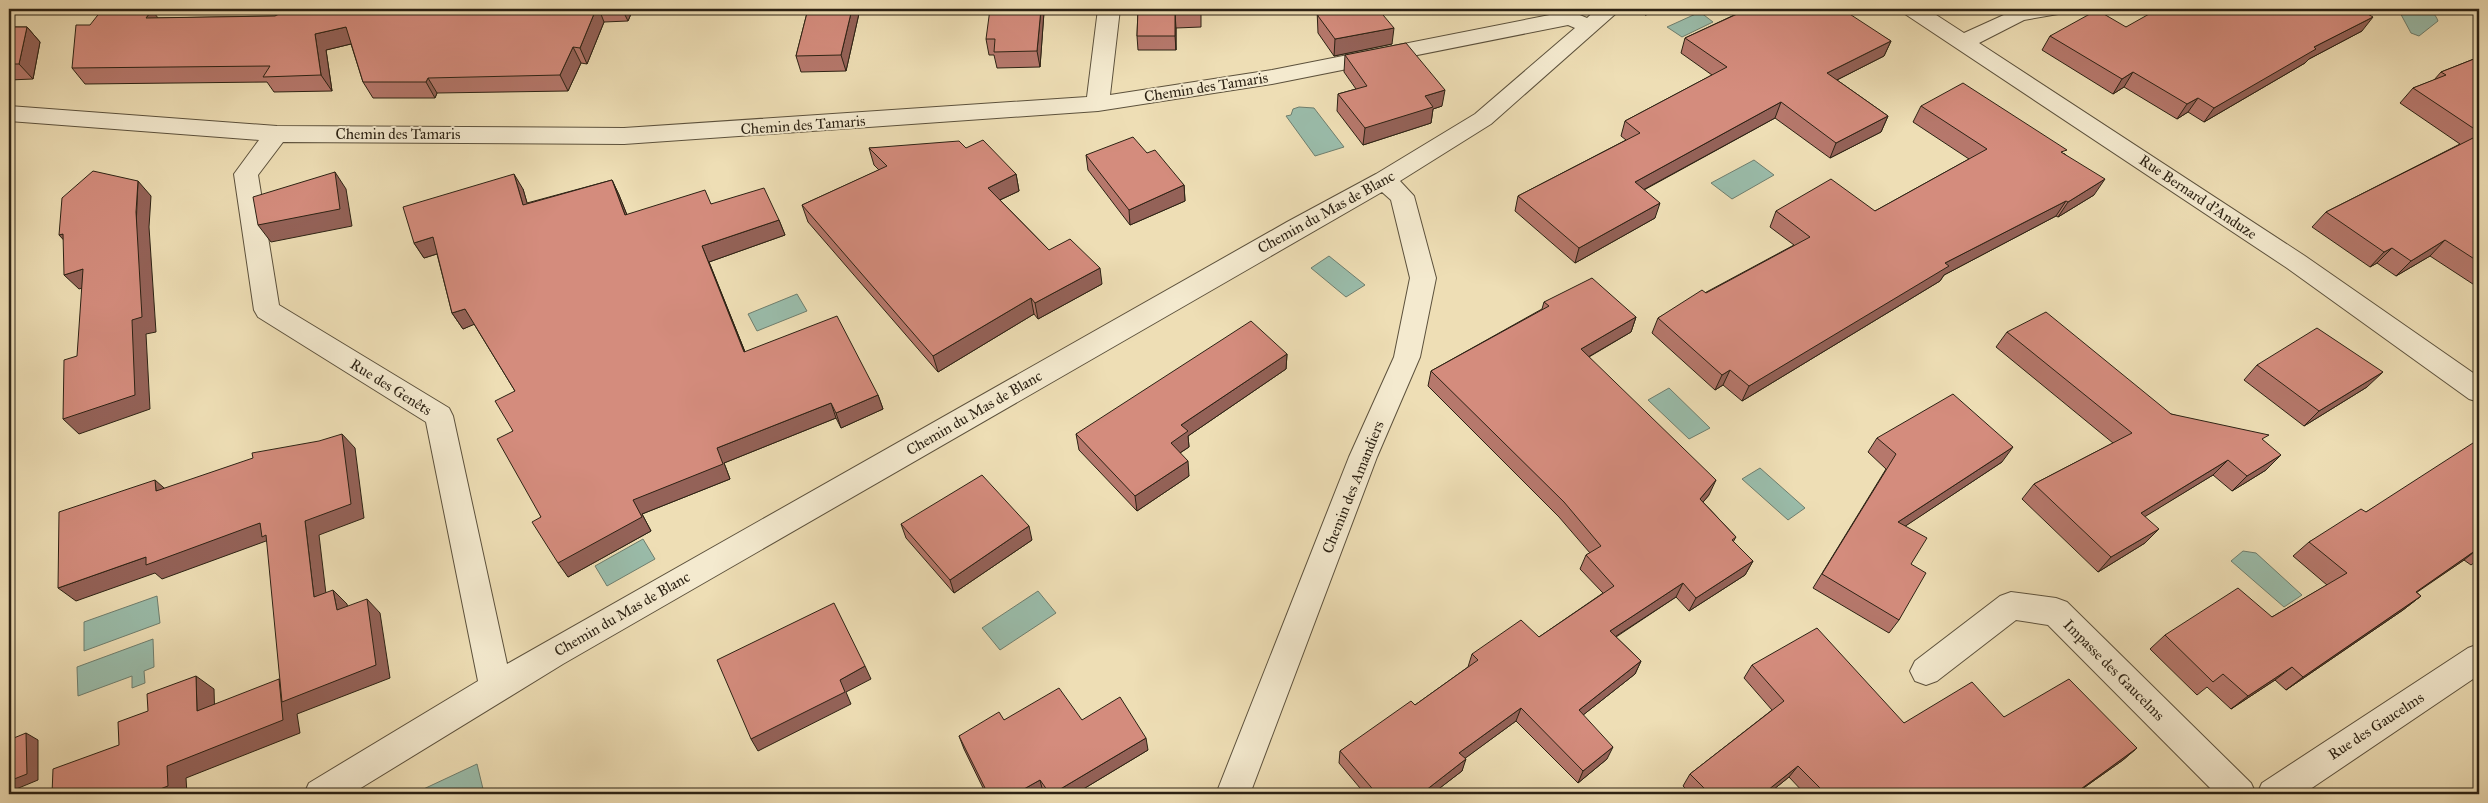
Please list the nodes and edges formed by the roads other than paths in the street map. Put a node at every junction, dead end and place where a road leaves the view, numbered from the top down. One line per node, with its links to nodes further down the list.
1 (1108, 9): 7 (street)
2 (1610, 9): 5 (street, Chemin du Mas de Blanc)
3 (1913, 9): 6 (street, Rue Bernard d'Anduze)
4 (2050, 9): 6 (street)
5 (1588, 26): 7 (street, Chemin des Tamaris); 10 (street, Chemin du Mas de Blanc)
6 (1964, 42): 11 (street, Rue Bernard d'Anduze)
7 (1098, 104): 9 (street, Chemin des Tamaris)
8 (9, 114): 9 (street, Chemin des Tamaris)
9 (277, 134): 14 (street, Rue des Genêts)
10 (1384, 180): 14 (street, Chemin du Mas de Blanc); 16 (street, Chemin des Amandiers)
11 (2479, 391)
12 (2479, 658): 18 (street, Rue des Gaucelms)
13 (1926, 672): 17 (street, Impasse des Gaucelms)
14 (496, 689): 15 (street, Chemin du Mas de Blanc)
15 (321, 794)
16 (1233, 794)
17 (2238, 794)
18 (2274, 794)

